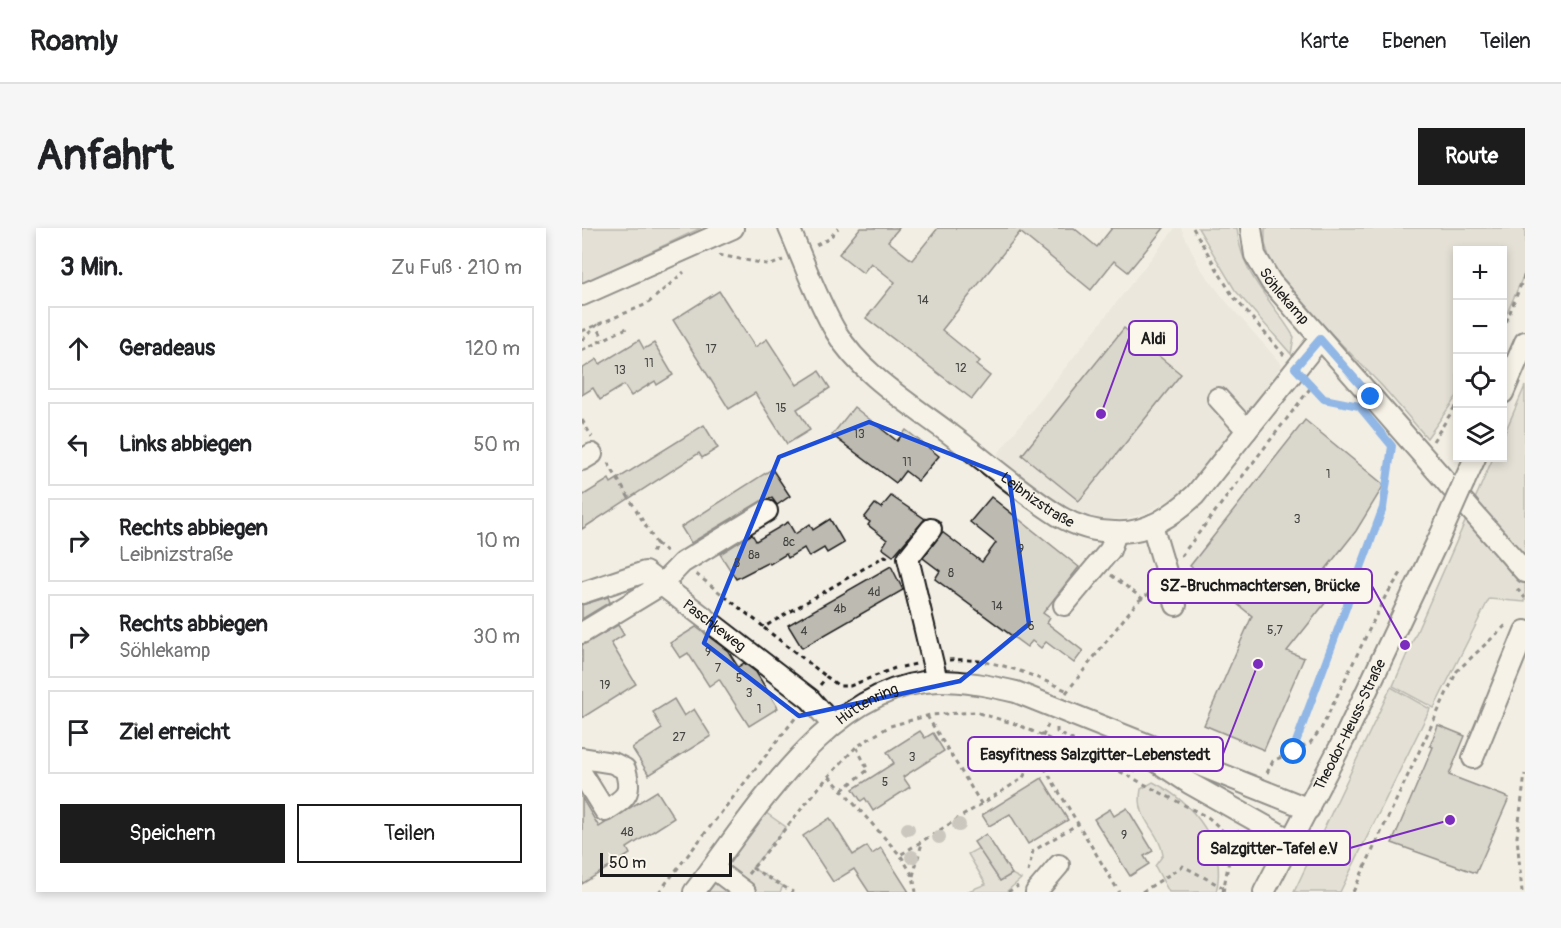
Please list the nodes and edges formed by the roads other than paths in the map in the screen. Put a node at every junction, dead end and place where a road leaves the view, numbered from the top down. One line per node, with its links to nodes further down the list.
1 (733, 228): 4 (street)
2 (789, 228): 14 (street, Leibnizstraße)
3 (1251, 228): 5 (street, Söhlekamp)
4 (582, 295)
5 (1320, 339): 9 (street, Leibnizstraße); 15 (street, Söhlekamp)
6 (1525, 342): 7 (street)
7 (1507, 384)
8 (1218, 398): 9 (street)
9 (1246, 430): 12 (street, Leibnizstraße)
10 (1473, 462): 28 (street, Theodor-Heuss-Straße, bridge)
11 (767, 511): 16 (street)
12 (1152, 525): 14 (street, Leibnizstraße); 19 (street)
13 (931, 529): 22 (street)
14 (1116, 533): 18 (street)
15 (1517, 576)
16 (661, 585): 17 (street, Paschkeweg); 21 (street); 23 (street, Paschkeweg)
17 (582, 593)
18 (1064, 605)
19 (1176, 605)
20 (1516, 627): 26 (street)
21 (582, 633)
22 (937, 681): 23 (street, Hüttenring); 24 (street, Hüttenring)
23 (832, 724): 31 (street, Hüttenring)
24 (1111, 732): 28 (street, Hüttenring); 29 (street, Hüttenring)
25 (582, 758): 27 (street)
26 (1473, 758)
27 (582, 774)
28 (1309, 809): 29 (street, Theodor-Heuss-Straße)
29 (1292, 841): 35 (street, Theodor-Heuss-Straße)
30 (1059, 865): 34 (street)
31 (713, 868): 32 (street); 33 (street, Hüttenring)
32 (742, 889)
33 (694, 892)
34 (1036, 892)
35 (1264, 892)

